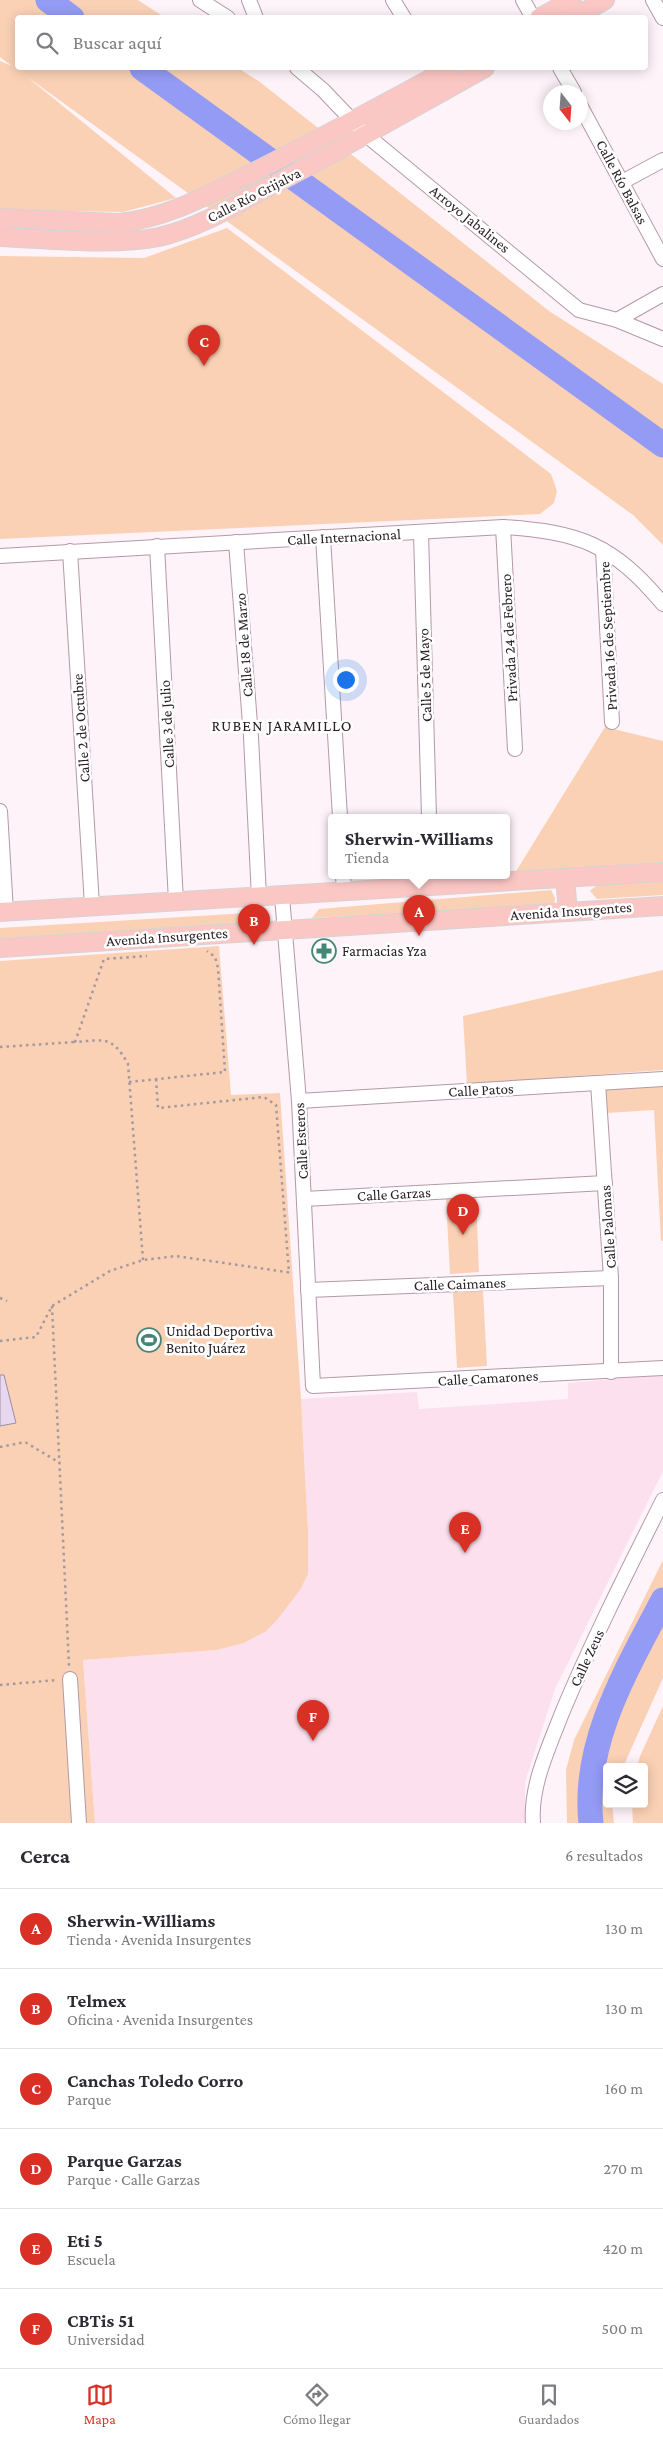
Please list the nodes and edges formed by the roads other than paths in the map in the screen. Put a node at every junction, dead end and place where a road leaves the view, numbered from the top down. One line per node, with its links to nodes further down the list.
1 (200, 0): 8 (street)
2 (249, 0): 9 (street)
3 (394, 0): 10 (street)
4 (523, 0): 11 (street)
5 (572, 0): 12 (main road)
6 (605, 0): 13 (main road)
7 (653, 0): 14 (street)
8 (223, 15)
9 (255, 15)
10 (402, 15)
11 (531, 15)
12 (544, 15)
13 (579, 15)
14 (663, 18)
15 (299, 70): 21 (street, Arroyo Jabalines)
16 (440, 70): 21 (main road, Calle Río Grijalva)
17 (480, 70): 22 (main road, Calle Río Grijalva)
18 (561, 70): 19 (street)
19 (570, 85)
20 (588, 120): 24 (street, Calle Río Balsas)
21 (345, 126): 22 (street, Arroyo Jabalines); 25 (main road, Calle Río Grijalva)
22 (359, 139): 26 (main road, Calle Río Grijalva); 29 (street, Arroyo Jabalines)
23 (663, 160): 24 (street)
24 (622, 182): 27 (street, Calle Río Balsas)
25 (0, 218)
26 (0, 237)
27 (663, 259)
28 (663, 294): 29 (street)
29 (617, 320): 30 (street, Arroyo Jabalines)
30 (663, 339)
31 (503, 527): 32 (street, Calle Internacional); 36 (street, Calle Internacional); 41 (street, Privada 24 de Febrero)
32 (421, 533): 33 (street, Calle Internacional); 44 (street, Calle 5 de Mayo)
33 (323, 537): 34 (street, Calle Internacional); 43 (street)
34 (236, 542): 35 (street, Calle Internacional); 51 (street, Calle 18 de Marzo)
35 (157, 546): 37 (street, Calle Internacional); 52 (street, Calle 3 de Julio)
36 (603, 550): 39 (street, Calle Internacional); 40 (street, Privada 16 de Septiembre)
37 (70, 551): 38 (street, Calle Internacional); 53 (street, Calle 2 de Octubre)
38 (0, 556)
39 (663, 604)
40 (612, 722)
41 (515, 749)
42 (0, 812): 55 (street)
43 (340, 814)
44 (429, 814)
45 (663, 872): 46 (main road)
46 (565, 878): 48 (main road); 56 (main road)
47 (344, 879): 49 (street)
48 (431, 881): 49 (main road)
49 (344, 893): 50 (main road)
50 (282, 896): 51 (main road); 57 (street, Calle Esteros)
51 (259, 897): 52 (main road)
52 (176, 901): 53 (main road)
53 (92, 905): 55 (main road)
54 (663, 906): 56 (main road, Avenida Insurgentes)
55 (3, 912)
56 (568, 912): 57 (main road, Avenida Insurgentes)
57 (285, 930): 58 (main road, Avenida Insurgentes); 61 (street, Calle Esteros)
58 (0, 948)
59 (663, 1079): 60 (street, Calle Patos)
60 (598, 1082): 61 (street, Calle Patos); 62 (street, Calle Palomas)
61 (299, 1101): 63 (street, Calle Esteros)
62 (605, 1183): 63 (street, Calle Garzas); 64 (street, Calle Palomas)
63 (304, 1199): 65 (street, Calle Esteros)
64 (611, 1278): 65 (street, Calle Caimanes); 67 (street, Calle Palomas)
65 (308, 1290): 68 (street, Calle Esteros)
66 (663, 1368): 67 (street, Calle Camarones)
67 (611, 1372): 68 (street, Calle Camarones)
68 (313, 1386)
69 (663, 1500): 72 (street, Calle Zeus)
70 (70, 1679): 71 (street)
71 (79, 1823)
72 (534, 1823)

